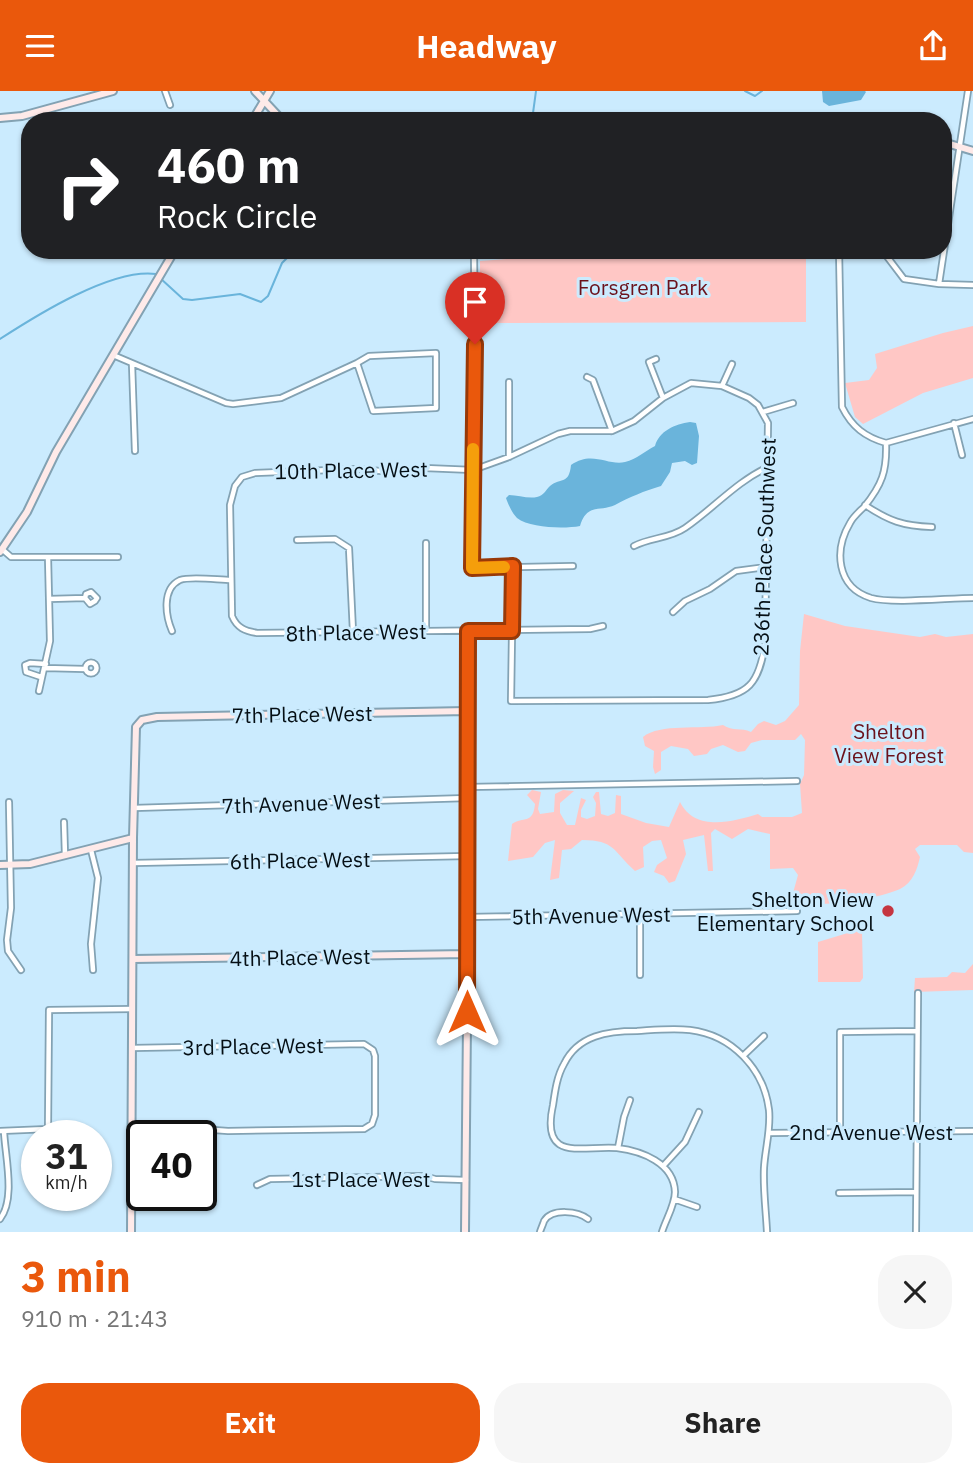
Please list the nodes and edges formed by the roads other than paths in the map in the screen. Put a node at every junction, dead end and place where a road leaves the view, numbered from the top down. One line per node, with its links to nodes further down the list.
1 (113, 91): 8 (street)
2 (164, 91): 7 (street)
3 (255, 91): 6 (street)
4 (270, 91): 6 (street)
5 (968, 91): 14 (street)
6 (265, 100): 9 (street); 10 (street)
7 (170, 105)
8 (33, 112)
9 (258, 112)
10 (275, 112)
11 (21, 115): 12 (street)
12 (0, 117)
13 (952, 145): 14 (street)
14 (959, 148): 15 (street); 16 (street)
15 (973, 151)
16 (952, 187)
17 (170, 259): 24 (street)
18 (474, 259): 43 (street)
19 (839, 259): 38 (street)
20 (889, 259): 22 (street)
21 (942, 259): 22 (street)
22 (939, 284): 23 (street)
23 (973, 285)
24 (113, 355): 27 (street); 49 (street)
25 (656, 359): 32 (street)
26 (357, 363): 26 (street); 27 (street)
27 (132, 364): 39 (street)
28 (732, 364): 31 (street)
29 (587, 377): 37 (street)
30 (509, 382): 41 (street)
31 (722, 386): 32 (street); 34 (street)
32 (663, 398): 37 (street)
33 (793, 403): 34 (street)
34 (763, 412): 42 (street, 236th Place Southwest)
35 (973, 419): 36 (street)
36 (954, 423): 38 (street); 40 (street)
37 (612, 431): 41 (street)
38 (887, 443): 44 (street)
39 (135, 451)
40 (962, 455)
41 (509, 457): 43 (street)
42 (768, 467): 48 (street); 54 (street, 236th Place Southwest)
43 (473, 470): 52 (street); 55 (street, 10th Place West)
44 (865, 505): 45 (street); 57 (street)
45 (932, 527)
46 (297, 540): 65 (street)
47 (426, 543): 62 (street)
48 (634, 546)
49 (1, 551): 50 (street)
50 (48, 557): 51 (street); 58 (street)
51 (118, 557)
52 (513, 566): 53 (street); 64 (street)
53 (573, 566)
54 (766, 567): 59 (street); 64 (street, 236th Place Southwest)
55 (231, 580): 61 (street); 65 (street, 8th Place West)
56 (85, 598): 58 (street)
57 (973, 598)
58 (49, 599): 66 (street)
59 (673, 612)
60 (603, 627): 64 (street, 8th Place West)
61 (172, 631)
62 (426, 631): 63 (street, 8th Place West); 65 (street, 8th Place West)
63 (468, 631): 64 (street, 8th Place West); 70 (street)
64 (512, 631)
65 (353, 632)
66 (46, 666): 67 (street); 68 (street); 68 (street)
67 (85, 669)
68 (41, 677): 69 (street)
69 (39, 691)
70 (467, 711): 72 (street); 75 (street, 7th Place West)
71 (797, 781): 72 (street)
72 (468, 786): 73 (street)
73 (468, 798): 75 (street, 7th Avenue West); 80 (street)
74 (9, 802): 83 (street)
75 (133, 808): 77 (street)
76 (64, 822): 79 (street)
77 (132, 838): 78 (street); 81 (street)
78 (91, 850): 79 (street); 90 (street)
79 (65, 856): 83 (street)
80 (468, 856): 81 (street, 6th Place West); 86 (street)
81 (132, 863): 88 (street)
82 (0, 865): 83 (street)
83 (11, 866): 89 (street)
84 (797, 911): 85 (street, 5th Avenue West)
85 (640, 914): 86 (street, 5th Avenue West); 91 (street)
86 (468, 917): 87 (street)
87 (467, 954): 88 (street, 4th Place West); 109 (street)
88 (133, 960): 93 (street)
89 (21, 970)
90 (93, 970)
91 (640, 975)
92 (918, 993): 94 (street)
93 (132, 1009): 96 (street); 102 (street)
94 (917, 1031): 103 (street); 105 (street)
95 (764, 1036): 97 (street)
96 (132, 1048): 100 (street); 101 (street, 3rd Place West)
97 (744, 1055): 106 (street); 107 (street)
98 (630, 1100): 107 (street)
99 (699, 1112): 108 (street)
100 (131, 1120)
101 (217, 1130)
102 (2, 1131): 116 (street)
103 (916, 1131): 104 (street, 2nd Avenue West); 105 (street, 2nd Avenue West); 111 (street)
104 (973, 1131)
105 (840, 1132): 106 (street, 2nd Avenue West)
106 (769, 1133): 122 (street)
107 (618, 1148): 108 (street)
108 (664, 1165): 113 (street)
109 (466, 1180): 110 (street, 1st Place West); 119 (street)
110 (257, 1185)
111 (916, 1192): 112 (street); 123 (street)
112 (839, 1193)
113 (674, 1199): 114 (street); 121 (street)
114 (697, 1207)
115 (131, 1211): 118 (street)
116 (0, 1219)
117 (588, 1219): 120 (street)
118 (131, 1232)
119 (465, 1232)
120 (540, 1232)
121 (662, 1232)
122 (767, 1232)
123 (916, 1232)

